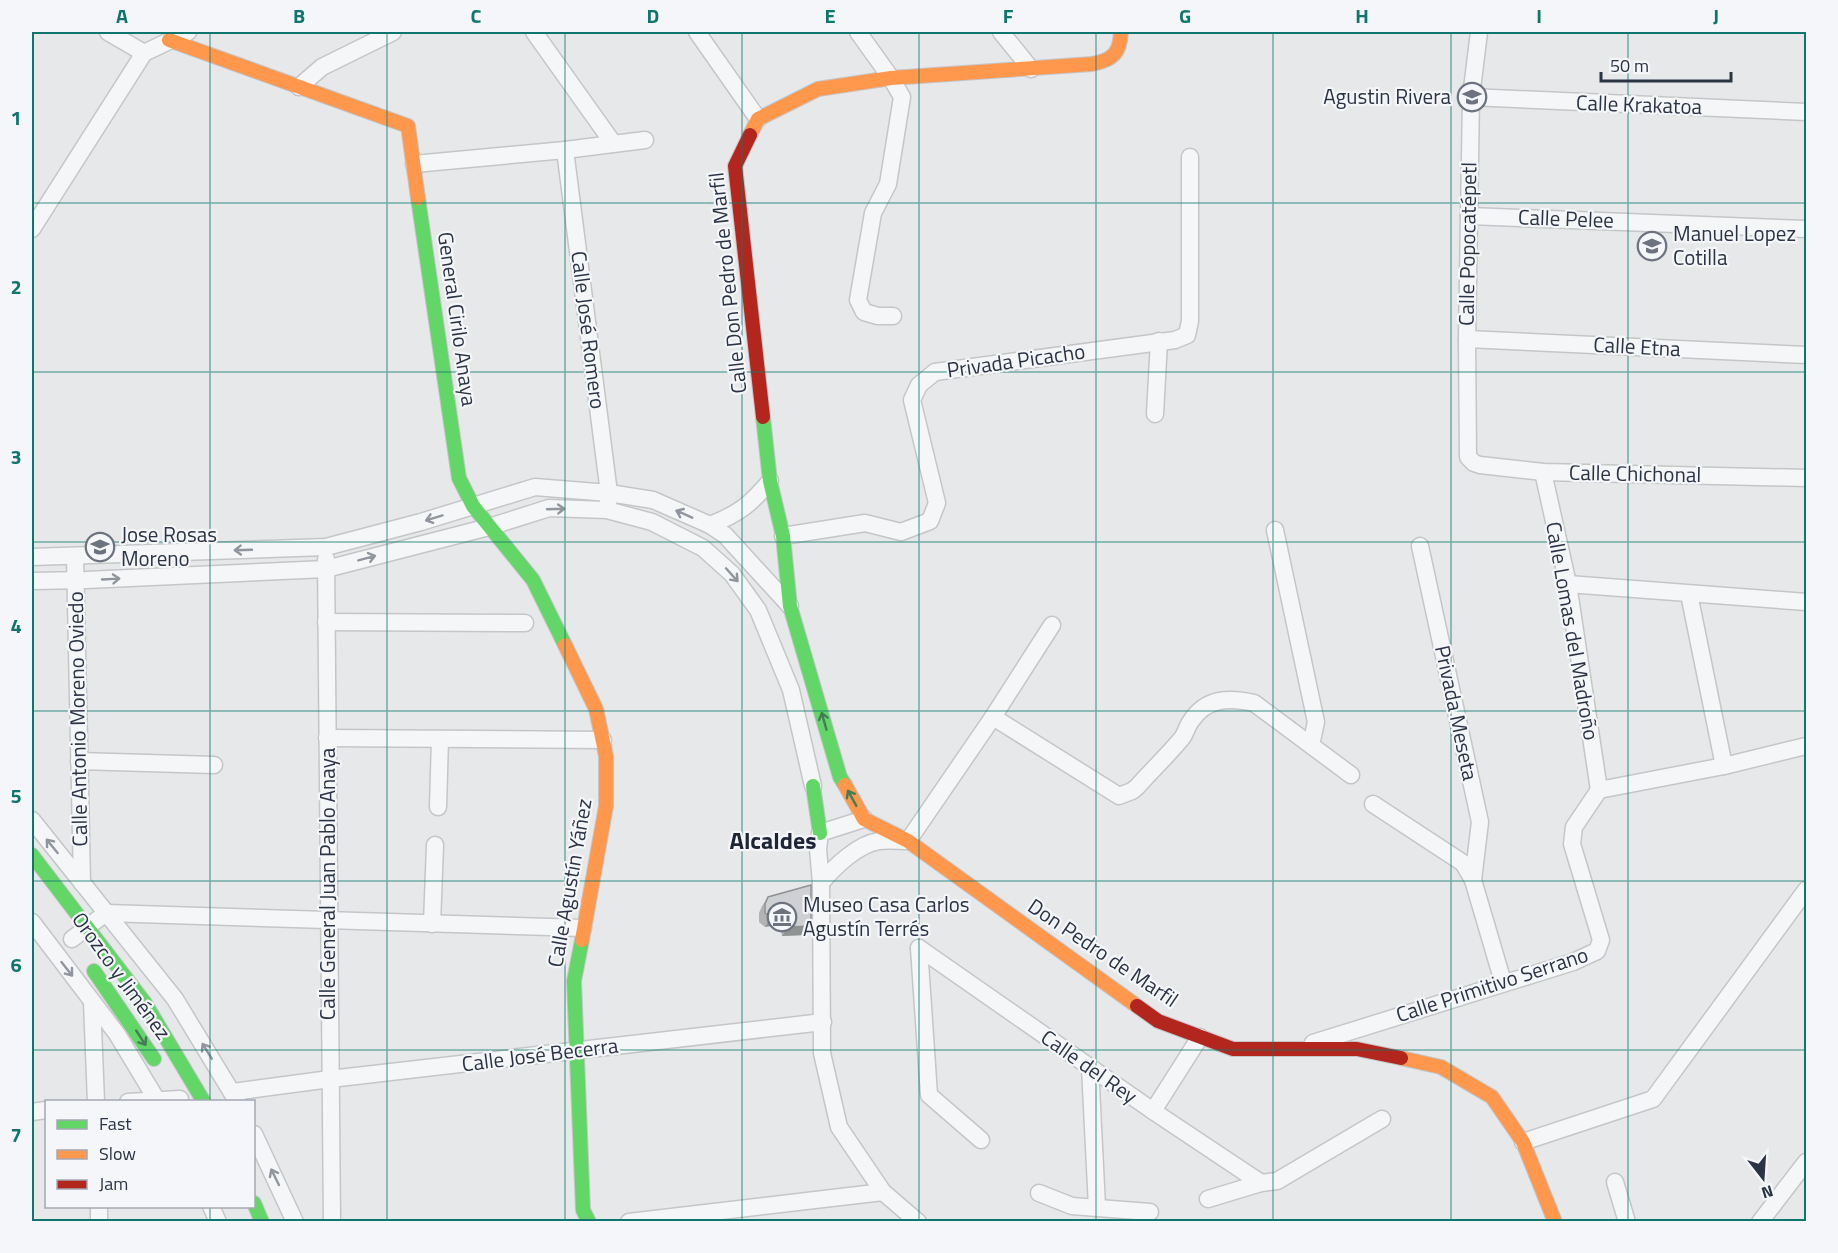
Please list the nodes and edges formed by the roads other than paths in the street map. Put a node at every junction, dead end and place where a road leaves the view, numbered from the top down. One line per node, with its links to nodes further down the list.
1 (108, 32): 11 (street)
2 (188, 32): 10 (street)
3 (393, 32): 14 (street)
4 (534, 32): 19 (street)
5 (698, 32): 17 (street)
6 (858, 32): 13 (street)
7 (1001, 32): 12 (street)
8 (1121, 32): 12 (main road)
9 (1479, 32): 15 (street, Calle Popocatépetl)
10 (170, 40): 11 (street); 14 (main road)
11 (144, 53): 24 (street)
12 (1030, 69): 13 (main road)
13 (891, 78): 17 (main road); 26 (street)
14 (299, 87): 22 (main road, General Cirilo Anaya)
15 (1471, 97): 16 (street, Calle Krakatoa); 23 (street, Calle Popocatépetl)
16 (1806, 112)
17 (758, 119): 34 (main road, Calle Don Pedro de Marfil)
18 (645, 140): 19 (street)
19 (613, 143): 20 (street)
20 (565, 150): 22 (street); 35 (street, Calle José Romero)
21 (1190, 157): 28 (street, Privada Picacho)
22 (414, 164): 36 (main road, General Cirilo Anaya)
23 (1469, 216): 25 (street, Calle Pelee); 27 (street, Calle Popocatépetl)
24 (33, 224)
25 (1806, 229)
26 (893, 316)
27 (1467, 339): 29 (street, Calle Etna); 31 (street, Calle Popocatépetl)
28 (1159, 341): 30 (street); 39 (street, Privada Picacho)
29 (1806, 355)
30 (1155, 414)
31 (1468, 457): 32 (street, Calle Chichonal)
32 (1543, 472): 33 (street, Calle Chichonal); 47 (street, Calle Lomas del Madroño)
33 (1806, 478)
34 (770, 481): 37 (street); 39 (main road, Calle Don Pedro de Marfil)
35 (608, 502): 36 (street, one-way to 35); 36 (street); 37 (street, one-way to 35); 64 (street, one-way to 64)
36 (480, 515): 41 (street, one-way to 41); 44 (street, one-way to 36); 57 (main road, Calle Agustín Yáñez)
37 (710, 525): 49 (street)
38 (1275, 530): 58 (street)
39 (783, 536): 49 (main road, Calle Don Pedro de Marfil)
40 (1420, 546): 74 (street, Privada Meseta)
41 (327, 547): 42 (street, one-way to 42); 44 (street, Calle General Juan Pablo Anaya)
42 (75, 556): 43 (street); 45 (street, Calle Antonio Moreno Oviedo)
43 (32, 557)
44 (326, 568): 45 (street, one-way to 44); 51 (street, Calle General Juan Pablo Anaya)
45 (75, 580): 46 (street); 60 (street, Calle Antonio Moreno Oviedo)
46 (32, 581)
47 (1568, 584): 48 (street); 65 (street, Calle Lomas del Madroño)
48 (1689, 594): 50 (street); 62 (street)
49 (790, 606): 68 (main road, one-way to 49)
50 (1806, 606)
51 (326, 622): 52 (street); 55 (street, Calle General Juan Pablo Anaya)
52 (525, 623)
53 (1052, 625): 54 (street)
54 (993, 717): 58 (street); 71 (street)
55 (327, 738): 56 (street); 79 (street, Calle General Juan Pablo Anaya)
56 (440, 739): 57 (street); 67 (street)
57 (603, 740): 83 (main road, Calle Agustín Yáñez)
58 (1311, 745): 63 (street)
59 (1806, 746): 62 (street)
60 (79, 761): 61 (street); 75 (street, Calle Antonio Moreno Oviedo)
61 (214, 765)
62 (1724, 766): 65 (street)
63 (1351, 775)
64 (813, 786): 70 (main road)
65 (1599, 790): 85 (street, Calle Primitivo Serrano)
66 (1373, 804): 74 (street)
67 (438, 807)
68 (864, 819): 70 (street); 71 (main road, Don Pedro de Marfil)
69 (32, 820): 75 (street, one-way to 69)
70 (820, 833): 76 (street)
71 (908, 841): 76 (street); 88 (main road, Don Pedro de Marfil)
72 (435, 845): 81 (street)
73 (32, 855): 82 (main road, Orozco y Jiménez)
74 (1473, 880): 85 (street)
75 (82, 883): 78 (street)
76 (820, 883): 87 (street)
77 (1806, 890): 104 (street)
78 (106, 913): 79 (street); 82 (street); 95 (street, one-way to 78)
79 (329, 921): 81 (street); 93 (street, Calle General Juan Pablo Anaya)
80 (32, 922): 86 (street, Orozco y Jiménez, one-way to 86)
81 (432, 924): 83 (street)
82 (86, 927): 84 (street); 99 (main road, Orozco y Jiménez)
83 (584, 928): 90 (main road, Calle Agustín Yáñez)
84 (75, 944): 92 (main road, Orozco y Jiménez, one-way to 92)
85 (1503, 982): 89 (street, Calle Primitivo Serrano)
86 (92, 1002): 96 (street); 97 (street, Orozco y Jiménez)
87 (823, 1022): 90 (street, Calle José Becerra); 108 (street)
88 (1200, 1036): 89 (main road, Don Pedro de Marfil); 100 (street)
89 (1295, 1049): 104 (main road, Don Pedro de Marfil)
90 (577, 1051): 93 (street, Calle José Becerra); 117 (main road, Calle Agustín Yáñez)
91 (1090, 1067): 100 (street, Calle del Rey); 103 (street, Calle del Rey); 112 (street)
92 (162, 1071)
93 (330, 1079): 95 (street, Calle José Becerra); 116 (street, Calle General Juan Pablo Anaya)
94 (178, 1097): 98 (street)
95 (235, 1097)
96 (96, 1100)
97 (157, 1100)
98 (163, 1100)
99 (203, 1100)
100 (1153, 1111): 107 (street, Calle del Rey)
101 (1382, 1119): 107 (street)
102 (255, 1136): 115 (street, one-way to 102)
103 (981, 1140)
104 (1523, 1142): 120 (main road, Don Pedro de Marfil)
105 (1806, 1161): 122 (street)
106 (1615, 1182): 121 (street)
107 (1261, 1183): 110 (street)
108 (883, 1192): 118 (street); 119 (street)
109 (1039, 1192): 112 (street)
110 (1208, 1199)
111 (255, 1205): 114 (main road)
112 (1097, 1208): 113 (street)
113 (1150, 1212)
114 (262, 1221)
115 (295, 1221)
116 (332, 1221)
117 (589, 1221)
118 (629, 1221)
119 (918, 1221)
120 (1555, 1221)
121 (1627, 1221)
122 (1760, 1221)

